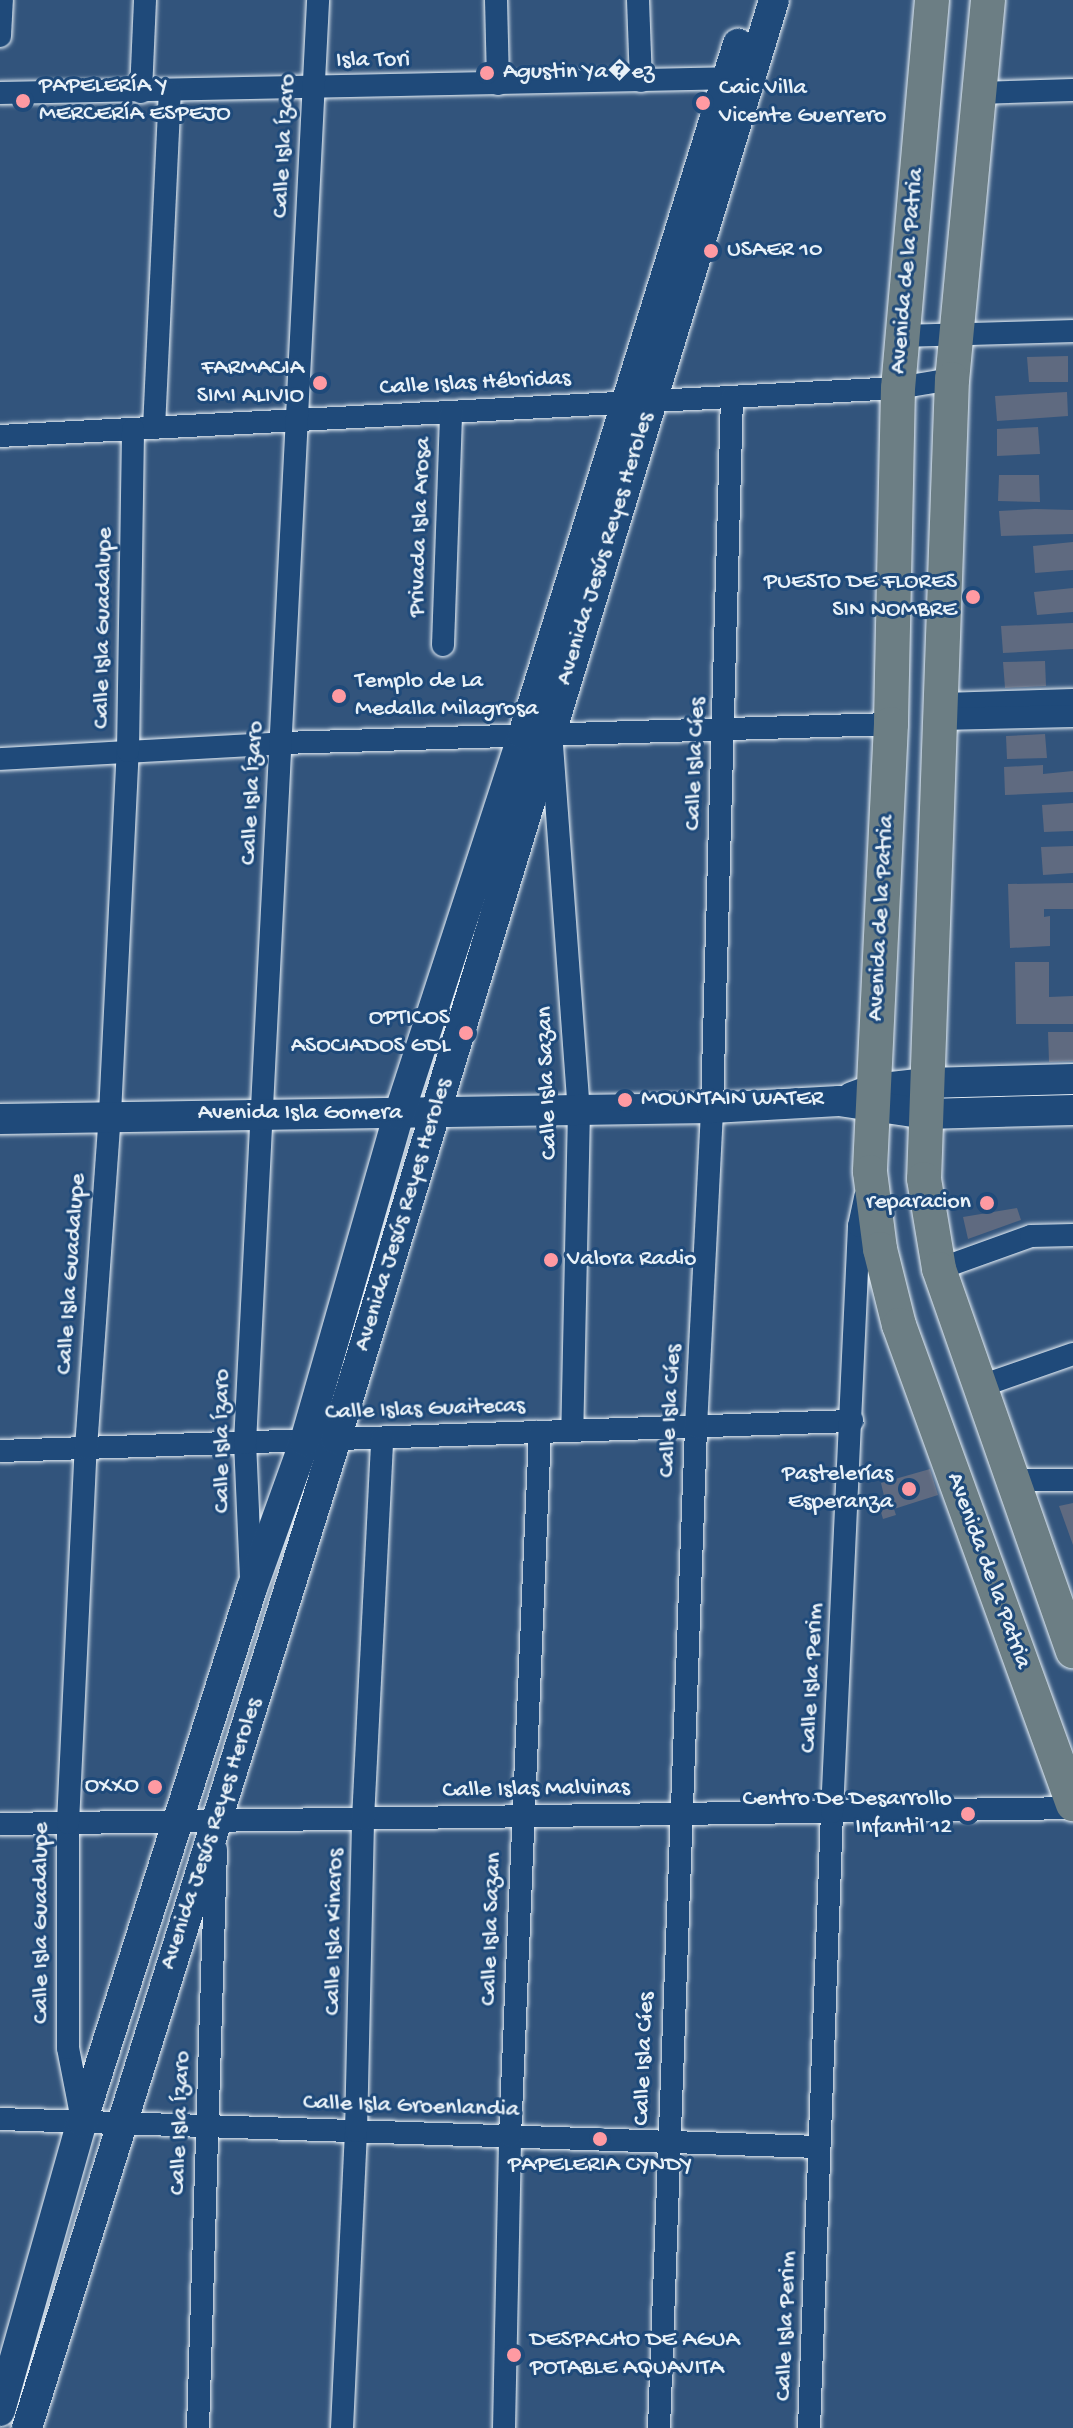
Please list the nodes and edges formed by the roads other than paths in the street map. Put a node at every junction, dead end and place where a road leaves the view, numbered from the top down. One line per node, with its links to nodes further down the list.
1 (2, 0): 10 (street)
2 (145, 0): 18 (street)
3 (318, 0): 16 (street, Calle Isla Ízaro)
4 (496, 0): 14 (street)
5 (638, 0): 13 (street)
6 (753, 0): 12 (street, Avenida Jesús Reyes Heroles)
7 (774, 0): 12 (street, Avenida Jesús Reyes Heroles)
8 (932, 0): 23 (main road, Avenida de la Patria)
9 (988, 0): 15 (main road, Avenida de la Patria)
10 (0, 36)
11 (1073, 76): 15 (street)
12 (737, 78): 13 (street, Isla Tori); 27 (street, Avenida Jesús Reyes Heroles)
13 (641, 81): 14 (street, Isla Tori)
14 (498, 84): 16 (street, Isla Tori)
15 (979, 85): 17 (street); 22 (main road, Avenida de la Patria)
16 (314, 88): 19 (street, Isla Tori); 29 (street, Calle Isla Ízaro)
17 (1073, 90)
18 (141, 92): 19 (street, Isla Tori); 20 (street, Isla Tori)
19 (170, 92): 30 (street, Calle Isla Guadalupe)
20 (0, 93)
21 (1073, 331): 22 (street)
22 (956, 335): 23 (street); 24 (main road, Avenida de la Patria)
23 (903, 336): 25 (main road, Avenida de la Patria)
24 (952, 379): 25 (street, Calle Islas Hébridas); 34 (main road, Avenida de la Patria)
25 (898, 388): 26 (street, Calle Islas Hébridas); 36 (main road, Avenida de la Patria)
26 (732, 397): 27 (street, Calle Islas Hébridas); 37 (street, Calle Isla Cíes)
27 (637, 402): 28 (street, Calle Islas Hébridas); 38 (street, Avenida Jesús Reyes Heroles)
28 (451, 412): 29 (street, Calle Islas Hébridas); 32 (street, Privada Isla Arosa)
29 (297, 420): 30 (street, Calle Islas Hébridas); 39 (street, Calle Isla Ízaro)
30 (144, 428): 31 (street, Calle Islas Hébridas); 40 (street, Calle Isla Guadalupe)
31 (0, 436)
32 (443, 645)
33 (1073, 700): 34 (street)
34 (941, 711): 35 (street); 44 (main road, Avenida de la Patria)
35 (1073, 716)
36 (891, 724): 37 (street); 43 (main road, Avenida de la Patria)
37 (723, 728): 38 (street); 45 (street, Calle Isla Cíes)
38 (537, 734): 39 (street); 46 (street, Calle Isla Sazan); 48 (street, Avenida Jesús Reyes Heroles); 51 (street, Avenida Jesús Reyes Heroles)
39 (282, 743): 40 (street); 50 (street, Calle Isla Ízaro)
40 (128, 751): 41 (street); 49 (street, Calle Isla Guadalupe)
41 (0, 759)
42 (1073, 1079): 44 (street, Avenida Isla Gomera)
43 (873, 1099): 44 (street, Avenida Isla Gomera); 45 (street, Avenida Isla Gomera); 53 (main road, Avenida de la Patria)
44 (927, 1099): 47 (street, Avenida Isla Gomera); 55 (main road, Avenida de la Patria)
45 (712, 1108): 46 (street, Avenida Isla Gomera); 59 (street, Calle Isla Cíes)
46 (579, 1110): 48 (street, Avenida Isla Gomera); 60 (street, Calle Isla Sazan)
47 (1073, 1110)
48 (435, 1113): 51 (street, Avenida Isla Gomera); 63 (street, Avenida Jesús Reyes Heroles)
49 (110, 1114): 50 (street, Avenida Isla Gomera); 52 (street, Avenida Isla Gomera); 66 (street, Calle Isla Guadalupe)
50 (264, 1114): 51 (street, Avenida Isla Gomera); 65 (street, Calle Isla Ízaro)
51 (399, 1114): 64 (street, Avenida Jesús Reyes Heroles)
52 (0, 1119)
53 (870, 1172): 58 (street, Calle Isla Perim); 72 (main road, Avenida de la Patria)
54 (1073, 1235): 55 (street)
55 (939, 1269): 57 (main road, Avenida de la Patria)
56 (1073, 1354): 57 (street)
57 (981, 1386): 68 (main road, Avenida de la Patria)
58 (852, 1421): 59 (street, Calle Islas Guaitecas); 73 (street, Calle Isla Perim)
59 (696, 1427): 60 (street, Calle Islas Guaitecas); 74 (street, Calle Isla Cíes)
60 (572, 1431): 61 (street, Calle Islas Guaitecas)
61 (540, 1432): 62 (street, Calle Islas Guaitecas); 75 (street, Calle Isla Sazan)
62 (382, 1438): 63 (street, Calle Islas Guaitecas); 76 (street, Calle Isla Kinaros)
63 (336, 1439): 64 (street, Calle Islas Guaitecas); 77 (street, Avenida Jesús Reyes Heroles)
64 (305, 1441): 65 (street, Calle Islas Guaitecas); 70 (street, Avenida Jesús Reyes Heroles)
65 (245, 1443): 66 (street, Calle Islas Guaitecas); 70 (street, Calle Isla Ízaro)
66 (86, 1448): 67 (street, Calle Islas Guaitecas); 79 (street, Calle Isla Guadalupe)
67 (0, 1451)
68 (1015, 1480): 69 (street); 71 (main road, Avenida de la Patria)
69 (1073, 1480)
70 (252, 1588): 78 (street, Avenida Jesús Reyes Heroles)
71 (1073, 1651)
72 (1073, 1806): 73 (street, Calle Islas Malvinas)
73 (832, 1812): 74 (street, Calle Islas Malvinas); 88 (street, Calle Isla Perim)
74 (681, 1814): 75 (street, Calle Islas Malvinas); 87 (street, Calle Isla Cíes)
75 (522, 1816): 76 (street, Calle Islas Malvinas); 86 (street, Calle Isla Sazan)
76 (363, 1819): 77 (street, Calle Islas Malvinas); 85 (street, Calle Isla Kinaros)
77 (217, 1820): 78 (street, Calle Islas Malvinas); 83 (street, Avenida Jesús Reyes Heroles); 84 (street, Calle Isla Ízaro)
78 (177, 1821): 79 (street, Calle Islas Malvinas); 82 (street, Avenida Jesús Reyes Heroles)
79 (68, 1823): 80 (street, Calle Islas Malvinas); 82 (street, Calle Isla Guadalupe)
80 (0, 1824)
81 (0, 2119): 82 (street, Calle Isla Groenlandia)
82 (82, 2122): 83 (street, Calle Isla Groenlandia); 89 (street, Avenida Jesús Reyes Heroles)
83 (121, 2123): 84 (street, Calle Isla Groenlandia); 90 (street, Avenida Jesús Reyes Heroles)
84 (206, 2126): 85 (street, Calle Isla Groenlandia); 91 (street, Calle Isla Ízaro)
85 (356, 2131): 86 (street, Calle Isla Groenlandia); 92 (street, Calle Isla Kinaros)
86 (510, 2136): 87 (street, Calle Isla Groenlandia); 93 (street, Calle Isla Sazan)
87 (668, 2142): 88 (street, Calle Isla Groenlandia); 94 (street, Calle Isla Cíes)
88 (820, 2147): 95 (street, Calle Isla Perim)
89 (0, 2411)
90 (27, 2428)
91 (198, 2428)
92 (342, 2428)
93 (504, 2428)
94 (659, 2428)
95 (809, 2428)

